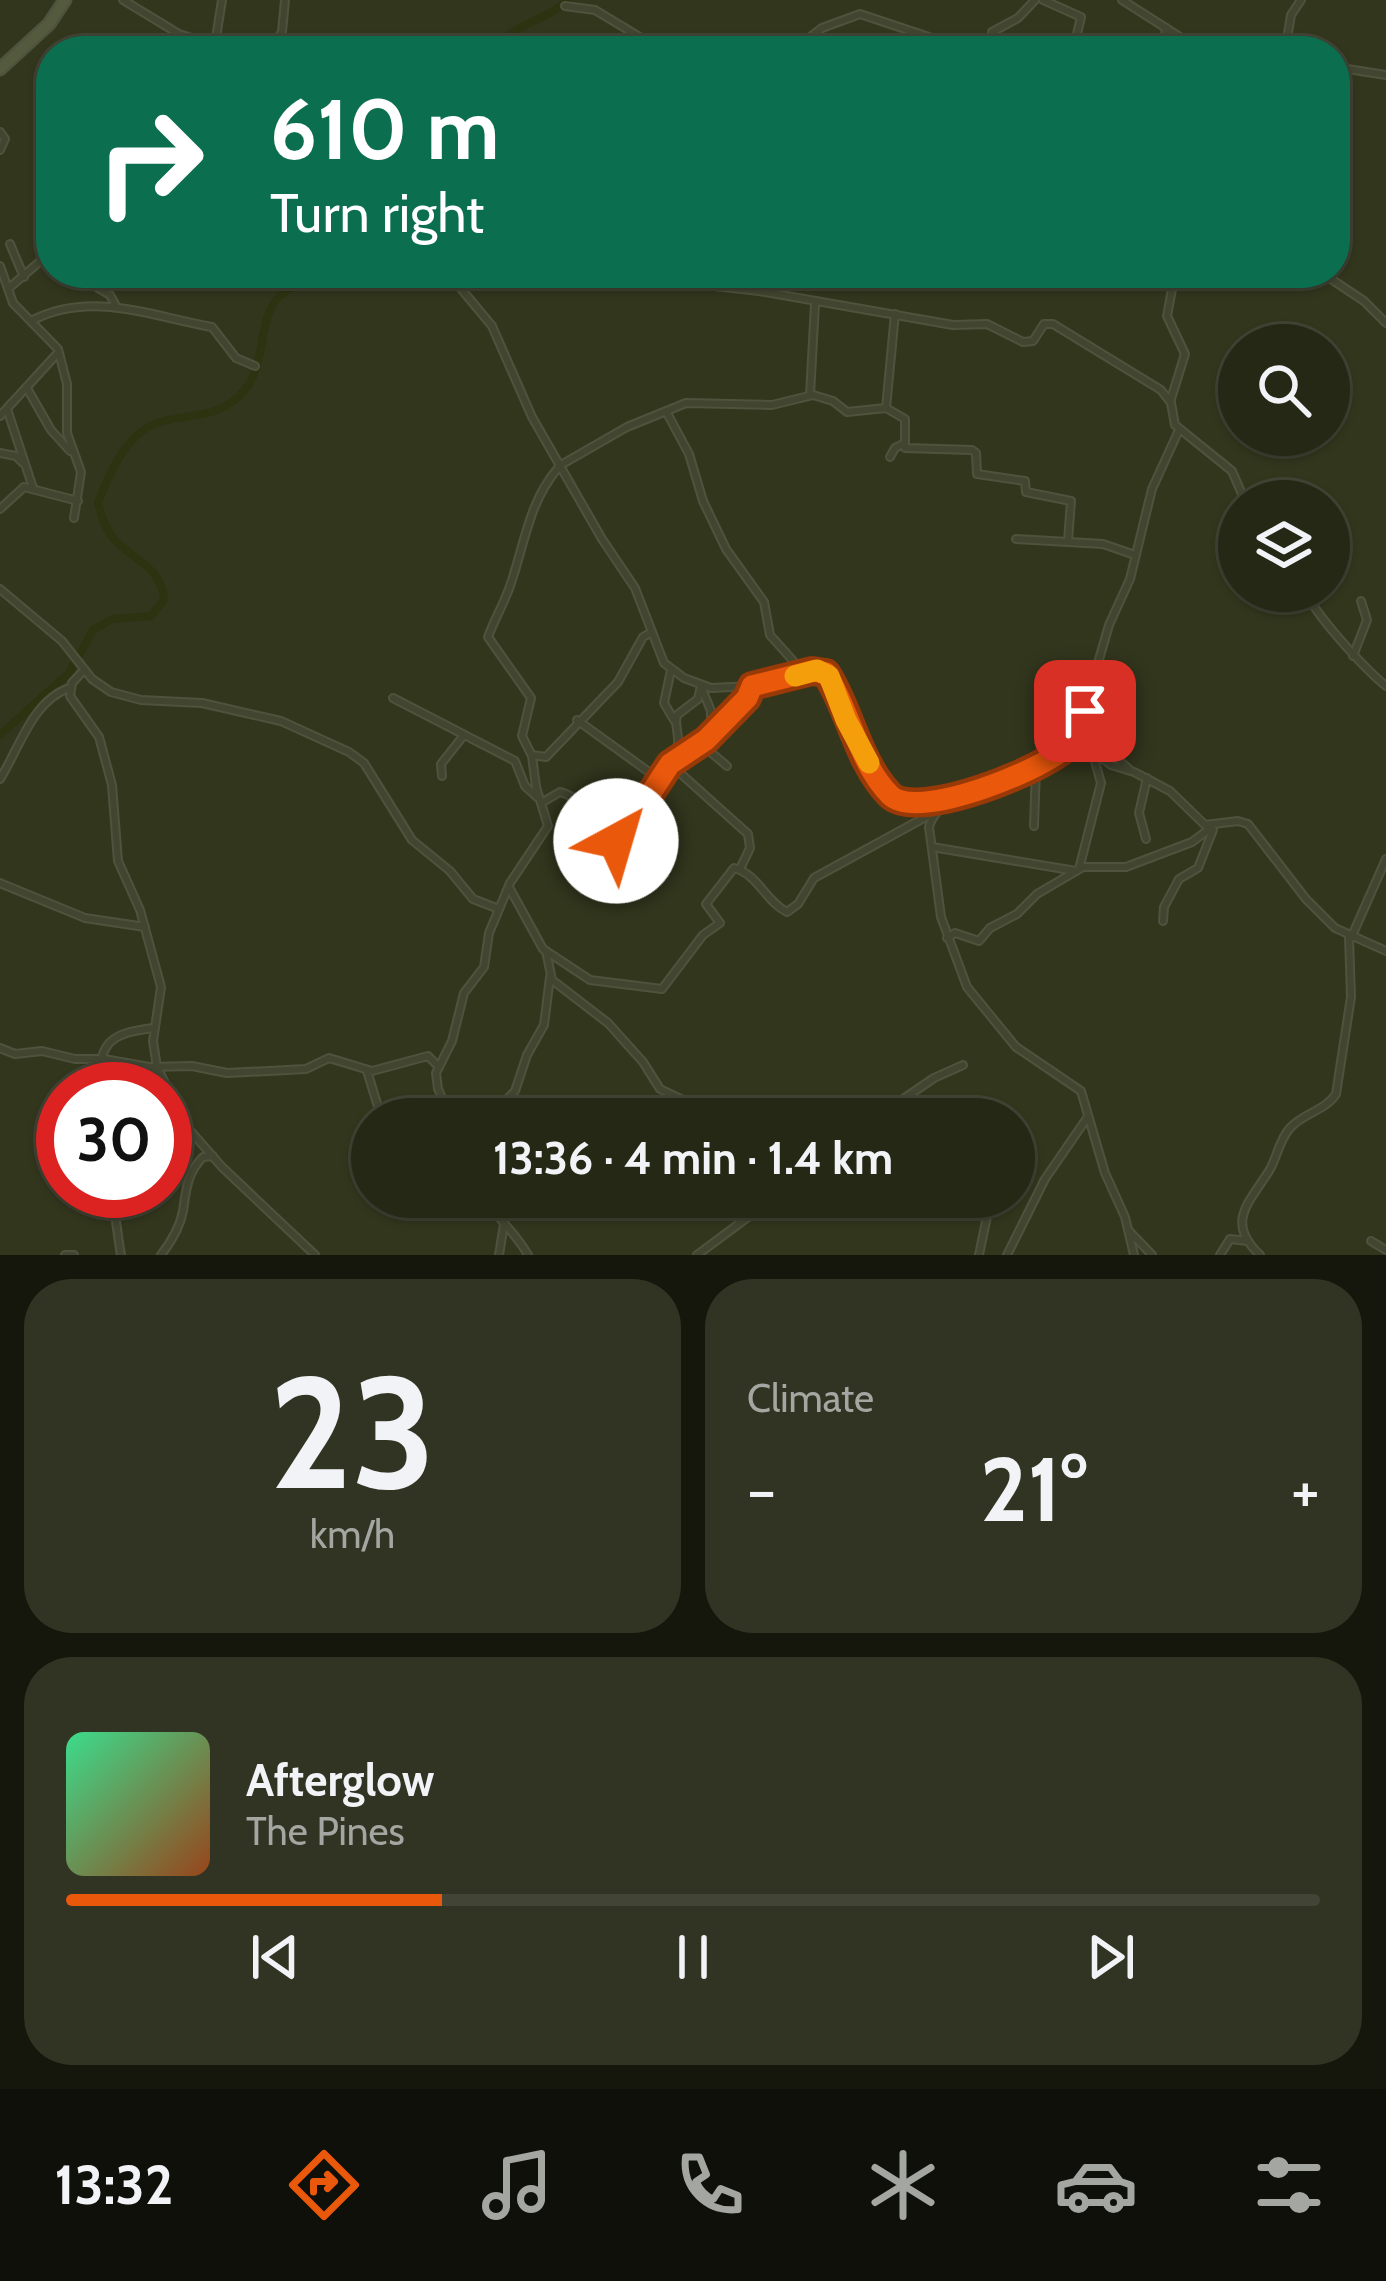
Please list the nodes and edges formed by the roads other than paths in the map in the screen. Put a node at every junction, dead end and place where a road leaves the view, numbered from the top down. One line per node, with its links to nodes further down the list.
1 (65, 0): 22 (main road)
2 (124, 0): 8 (street)
3 (222, 0): 12 (street)
4 (285, 0): 13 (street)
5 (1039, 0): 17 (street); 18 (street)
6 (1122, 0): 10 (street)
7 (1301, 0): 21 (street)
8 (133, 3): 11 (street)
9 (566, 6): 14 (street)
10 (1166, 28): 19 (street); 20 (street)
11 (187, 36)
12 (217, 36)
13 (279, 36)
14 (638, 36)
15 (811, 36): 16 (street)
16 (926, 36)
17 (992, 36)
18 (1077, 36)
19 (1165, 36)
20 (1179, 36)
21 (1288, 36)
22 (0, 69)
23 (1350, 69): 24 (street)
24 (1386, 75)
25 (0, 132): 26 (street)
26 (0, 150)
27 (10, 244): 30 (street)
28 (0, 266): 31 (street)
29 (36, 266): 30 (street)
30 (24, 277): 31 (street)
31 (9, 288): 40 (street)
32 (98, 288): 38 (street)
33 (460, 288): 57 (street)
34 (739, 288): 37 (street)
35 (1172, 288): 46 (street)
36 (1344, 288): 41 (street)
37 (815, 304): 39 (street); 45 (street)
38 (116, 307): 40 (street); 43 (street)
39 (895, 314): 46 (street); 47 (street)
40 (31, 321): 42 (street)
41 (1386, 323)
42 (58, 352): 44 (street); 54 (street)
43 (255, 366)
44 (28, 390): 48 (street); 54 (street)
45 (810, 395): 47 (street); 49 (street)
46 (1171, 403): 51 (street)
47 (886, 408): 52 (street)
48 (8, 409): 50 (street); 56 (street)
49 (667, 413): 57 (street); 73 (street)
50 (0, 416)
51 (1180, 430): 58 (street); 65 (street)
52 (903, 444): 55 (street); 64 (street)
53 (0, 453): 56 (street)
54 (74, 455): 60 (street)
55 (890, 458)
56 (25, 466): 59 (street)
57 (559, 466): 69 (street); 87 (street)
58 (1236, 480)
59 (33, 488): 60 (street); 61 (street)
60 (78, 501): 62 (street)
61 (0, 509)
62 (74, 518)
63 (1016, 539): 64 (street)
64 (1068, 541): 65 (street)
65 (1135, 554): 81 (street)
66 (0, 589): 71 (street)
67 (1361, 601): 70 (street)
68 (1316, 612): 70 (street)
69 (650, 633): 72 (street); 79 (street)
70 (1354, 656): 75 (street)
71 (85, 670): 76 (street); 110 (street)
72 (671, 670): 77 (street); 80 (street)
73 (804, 673): 74 (street); 96 (street)
74 (752, 686): 77 (street); 83 (street)
75 (1386, 686)
76 (69, 688): 94 (street); 112 (street)
77 (702, 688): 80 (street); 83 (street)
78 (393, 698): 82 (street)
79 (578, 720): 87 (street); 95 (street)
80 (674, 720): 88 (street)
81 (1083, 720): 85 (street); 91 (street)
82 (464, 735): 92 (street); 97 (street)
83 (711, 735): 84 (street)
84 (701, 744): 88 (street); 89 (street)
85 (1070, 745): 86 (street); 90 (street)
86 (1092, 750): 91 (street); 107 (street)
87 (532, 755): 97 (street)
88 (670, 764): 95 (street); 106 (street)
89 (727, 766)
90 (1036, 768): 96 (street); 100 (street)
91 (1131, 770): 93 (street)
92 (442, 776)
93 (1147, 778): 101 (street); 102 (street)
94 (0, 779)
95 (660, 780): 99 (street)
96 (972, 792): 98 (street)
97 (541, 801): 99 (street); 109 (street)
98 (936, 812): 103 (street); 106 (street)
99 (615, 824): 104 (street)
100 (1034, 826)
101 (1213, 826): 107 (street); 111 (street); 113 (street)
102 (1145, 839)
103 (932, 847): 107 (street); 114 (street)
104 (626, 854)
105 (1386, 859): 113 (street)
106 (740, 869): 115 (street)
107 (1078, 870): 114 (street)
108 (0, 883): 112 (street)
109 (509, 888): 110 (street); 115 (street)
110 (499, 909): 126 (street)
111 (1163, 921)
112 (145, 927): 118 (street)
113 (1350, 937): 116 (street); 144 (street)
114 (947, 938): 133 (street)
115 (545, 951): 117 (street)
116 (1386, 951)
117 (550, 976): 130 (street); 131 (street)
118 (154, 1028): 120 (street); 123 (street)
119 (0, 1048): 120 (street)
120 (104, 1059): 121 (street); 122 (street)
121 (103, 1062)
122 (124, 1062)
123 (157, 1062)
124 (963, 1065): 132 (street)
125 (192, 1066): 127 (street)
126 (439, 1066): 127 (street); 129 (street)
127 (367, 1070): 128 (street)
128 (373, 1098)
129 (443, 1098)
130 (508, 1098)
131 (677, 1098)
132 (905, 1098)
133 (1087, 1118): 143 (street); 156 (street)
134 (192, 1131): 135 (street)
135 (201, 1142): 136 (street); 137 (street)
136 (213, 1156): 137 (street); 151 (street)
137 (198, 1161): 150 (street)
138 (115, 1218): 149 (street)
139 (499, 1218): 142 (street)
140 (748, 1218): 154 (street)
141 (987, 1218): 155 (street)
142 (504, 1224): 152 (street); 153 (street)
143 (1128, 1230): 157 (street); 158 (street)
144 (1248, 1241): 159 (street); 160 (street)
145 (1371, 1241): 146 (street)
146 (1386, 1250)
147 (65, 1255): 148 (street)
148 (74, 1255)
149 (122, 1255)
150 (161, 1255)
151 (315, 1255)
152 (499, 1255)
153 (528, 1255)
154 (698, 1255)
155 (979, 1255)
156 (1007, 1255)
157 (1133, 1255)
158 (1152, 1255)
159 (1220, 1255)
160 (1260, 1255)

